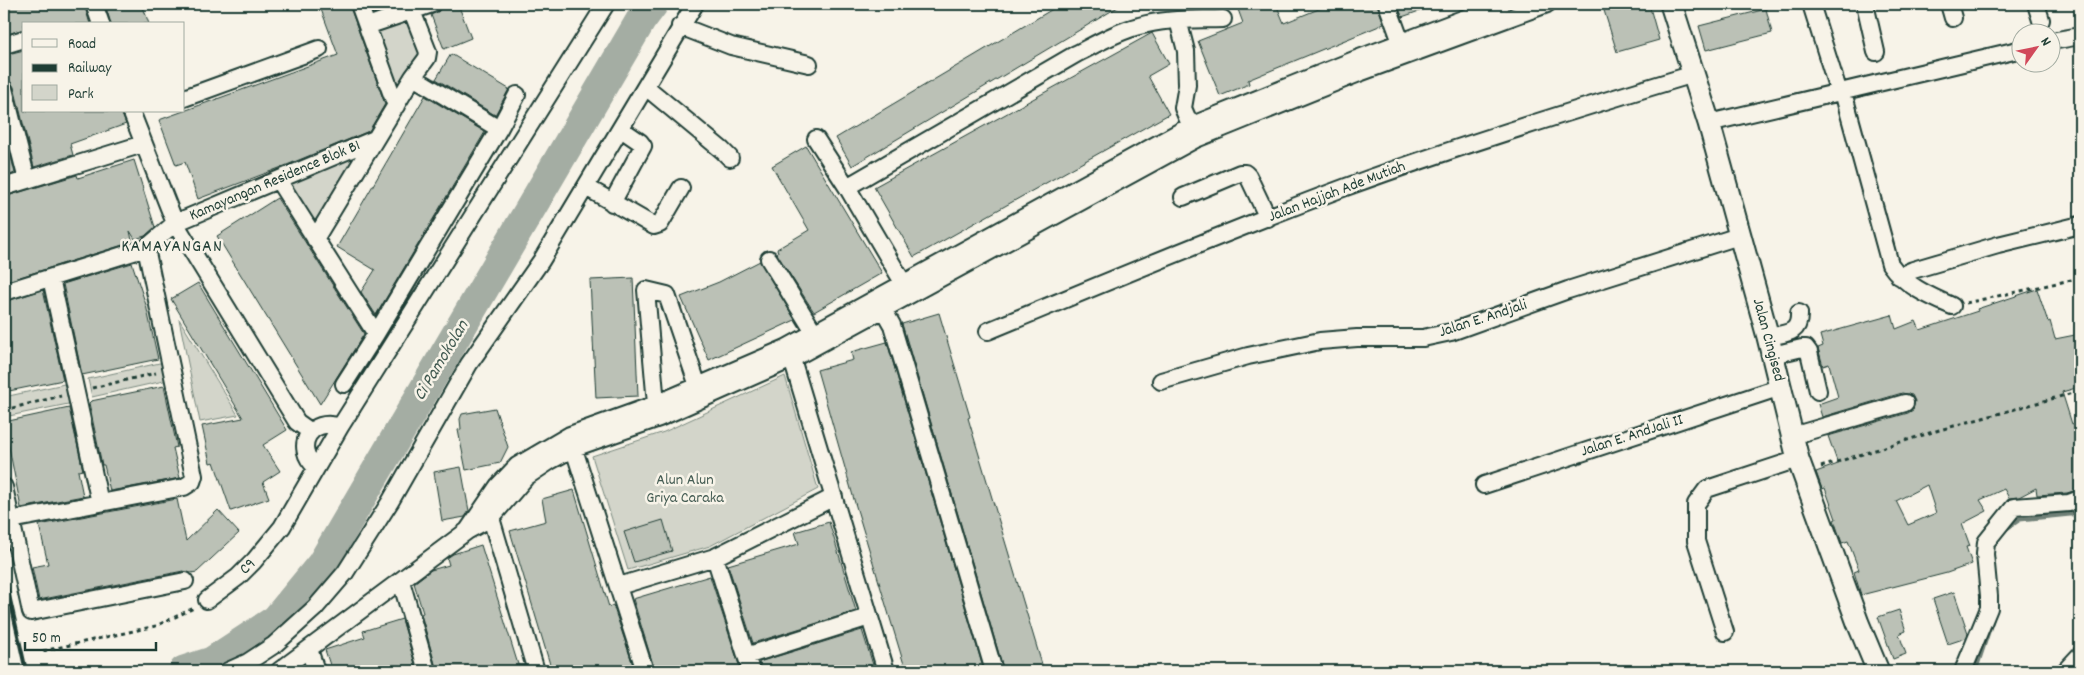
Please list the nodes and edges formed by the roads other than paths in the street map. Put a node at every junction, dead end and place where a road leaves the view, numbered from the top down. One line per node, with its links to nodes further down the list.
1 (94, 4): 17 (street)
2 (359, 4): 18 (street)
3 (432, 4): 13 (street)
4 (606, 4): 81 (street, C9)
5 (695, 4): 19 (street)
6 (1386, 4): 23 (street)
7 (1502, 4): 23 (street)
8 (1671, 4): 30 (main road, Jalan Cingised)
9 (1811, 4): 34 (street)
10 (1865, 4): 27 (street)
11 (2036, 4): 16 (street)
12 (1530, 8): 29 (street)
13 (412, 11): 18 (street); 31 (street)
14 (1223, 19): 15 (street)
15 (1178, 20): 42 (street); 51 (street)
16 (2041, 20)
17 (100, 22)
18 (367, 26): 37 (street)
19 (680, 26): 28 (street); 32 (street)
20 (2080, 36): 21 (street)
21 (2062, 39)
22 (22, 40): 24 (street)
23 (1401, 42): 29 (street)
24 (4, 45)
25 (319, 49): 36 (street)
26 (2012, 51): 34 (street)
27 (1876, 52)
28 (810, 64)
29 (1356, 66): 42 (street)
30 (1694, 74): 39 (main road, Jalan Cingised); 55 (street, Jalan Hajjah Ade Mutiah)
31 (414, 77): 37 (street); 40 (street)
32 (646, 87): 41 (street); 46 (street)
33 (4, 89): 47 (street)
34 (1841, 93): 39 (street); 62 (street)
35 (517, 95): 40 (street)
36 (185, 98)
37 (396, 106): 43 (street)
38 (138, 113): 45 (street)
39 (1709, 123): 58 (main road, Jalan Cingised)
40 (499, 128): 70 (street)
41 (621, 129): 50 (street); 54 (street)
42 (1193, 133): 64 (street)
43 (375, 139): 48 (street, Kamayangan Residence Blok B1); 59 (street)
44 (816, 139): 51 (street)
45 (143, 144): 47 (street); 56 (street)
46 (730, 158)
47 (27, 180): 49 (street)
48 (278, 180): 56 (street, Kamayangan Residence Blok B1); 59 (street)
49 (4, 187)
50 (586, 187): 54 (street); 105 (street)
51 (847, 187): 64 (street)
52 (681, 188): 54 (street)
53 (1183, 197): 55 (street)
54 (612, 202)
55 (1268, 218): 69 (street, Jalan Hajjah Ade Mutiah)
56 (175, 223): 60 (street, Kamayangan Residence Blok B1); 82 (street)
57 (2080, 226): 62 (street)
58 (1739, 236): 72 (main road, Jalan Cingised); 74 (street, Jalan E. Andjali)
59 (315, 239): 70 (street)
60 (146, 248): 63 (street); 91 (street)
61 (769, 259): 71 (street)
62 (1899, 276): 67 (street)
63 (51, 278): 65 (street); 91 (street)
64 (906, 289): 66 (street)
65 (4, 292)
66 (880, 304): 71 (street); 111 (street)
67 (1952, 306)
68 (1799, 313): 72 (street)
69 (988, 331)
70 (376, 334): 75 (street)
71 (818, 338): 73 (street)
72 (1770, 346): 77 (main road, Jalan Cingised); 78 (street)
73 (789, 354): 76 (street); 84 (street); 89 (street)
74 (1161, 381)
75 (344, 384)
76 (698, 386): 80 (street); 80 (street)
77 (1781, 387): 83 (main road, Jalan Cingised); 87 (street, Jalan E. AndJali II)
78 (1818, 391)
79 (1905, 403): 83 (street)
80 (656, 404): 84 (street)
81 (340, 427): 82 (street); 86 (street, C9)
82 (311, 432): 86 (street)
83 (1792, 436): 85 (main road, Jalan Cingised)
84 (572, 442): 92 (street); 97 (street)
85 (1801, 466): 100 (street); 112 (main road, Jalan Cingised)
86 (316, 467): 98 (street, C9)
87 (1484, 485)
88 (4, 487): 93 (street)
89 (834, 497): 94 (street); 99 (street)
90 (2080, 499): 113 (street)
91 (100, 503): 93 (street)
92 (487, 513): 95 (street); 108 (street)
93 (11, 520): 96 (street)
94 (715, 557): 97 (street); 103 (street)
95 (401, 581): 101 (street); 107 (street)
96 (185, 582)
97 (619, 586): 109 (street)
98 (208, 600)
99 (869, 617): 103 (street); 110 (street)
100 (1725, 632)
101 (309, 649): 104 (street); 106 (street)
102 (2080, 655): 114 (street)
103 (748, 664)
104 (284, 670)
105 (228, 671)
106 (316, 671)
107 (427, 671)
108 (536, 671)
109 (645, 671)
110 (886, 671)
111 (994, 671)
112 (1878, 671)
113 (1963, 671)
114 (2065, 671)

